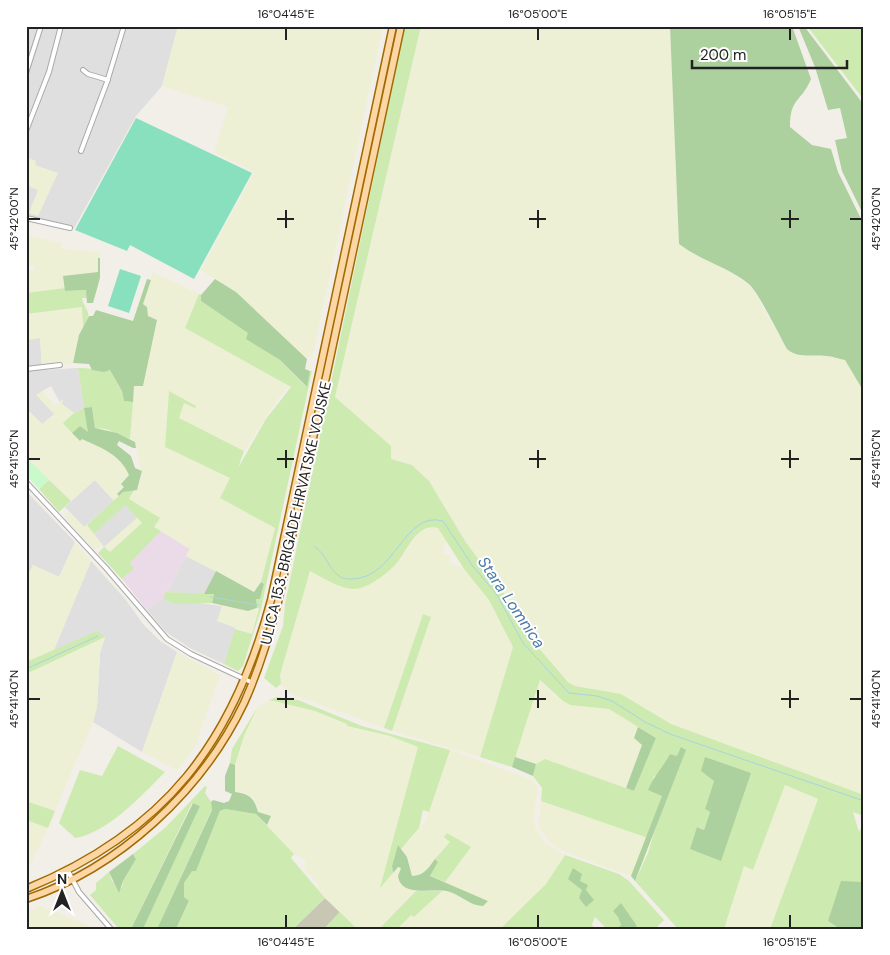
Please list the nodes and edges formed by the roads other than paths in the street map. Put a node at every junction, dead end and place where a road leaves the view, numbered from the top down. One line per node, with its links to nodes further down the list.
1 (41, 26): 7 (street)
2 (61, 26): 9 (street)
3 (124, 26): 8 (street)
4 (393, 26): 16 (main road, ULICA 153. BRIGADE HRVATSKE VOJSKE)
5 (401, 26): 17 (main road, ULICA 153. BRIGADE HRVATSKE VOJSKE)
6 (83, 70): 8 (street)
7 (26, 73)
8 (108, 80): 10 (street)
9 (26, 130)
10 (81, 151)
11 (26, 218): 12 (street)
12 (70, 228)
13 (60, 365): 14 (street)
14 (26, 370)
15 (26, 482): 16 (street)
16 (245, 680): 17 (street); 18 (main road, ULICA 153. BRIGADE HRVATSKE VOJSKE)
17 (253, 683): 19 (main road, ULICA 153. BRIGADE HRVATSKE VOJSKE)
18 (68, 871): 19 (street); 20 (main road, ULICA 153. BRIGADE HRVATSKE VOJSKE)
19 (72, 879): 21 (main road, ULICA 153. BRIGADE HRVATSKE VOJSKE); 22 (street)
20 (26, 889)
21 (26, 898)
22 (111, 929)

